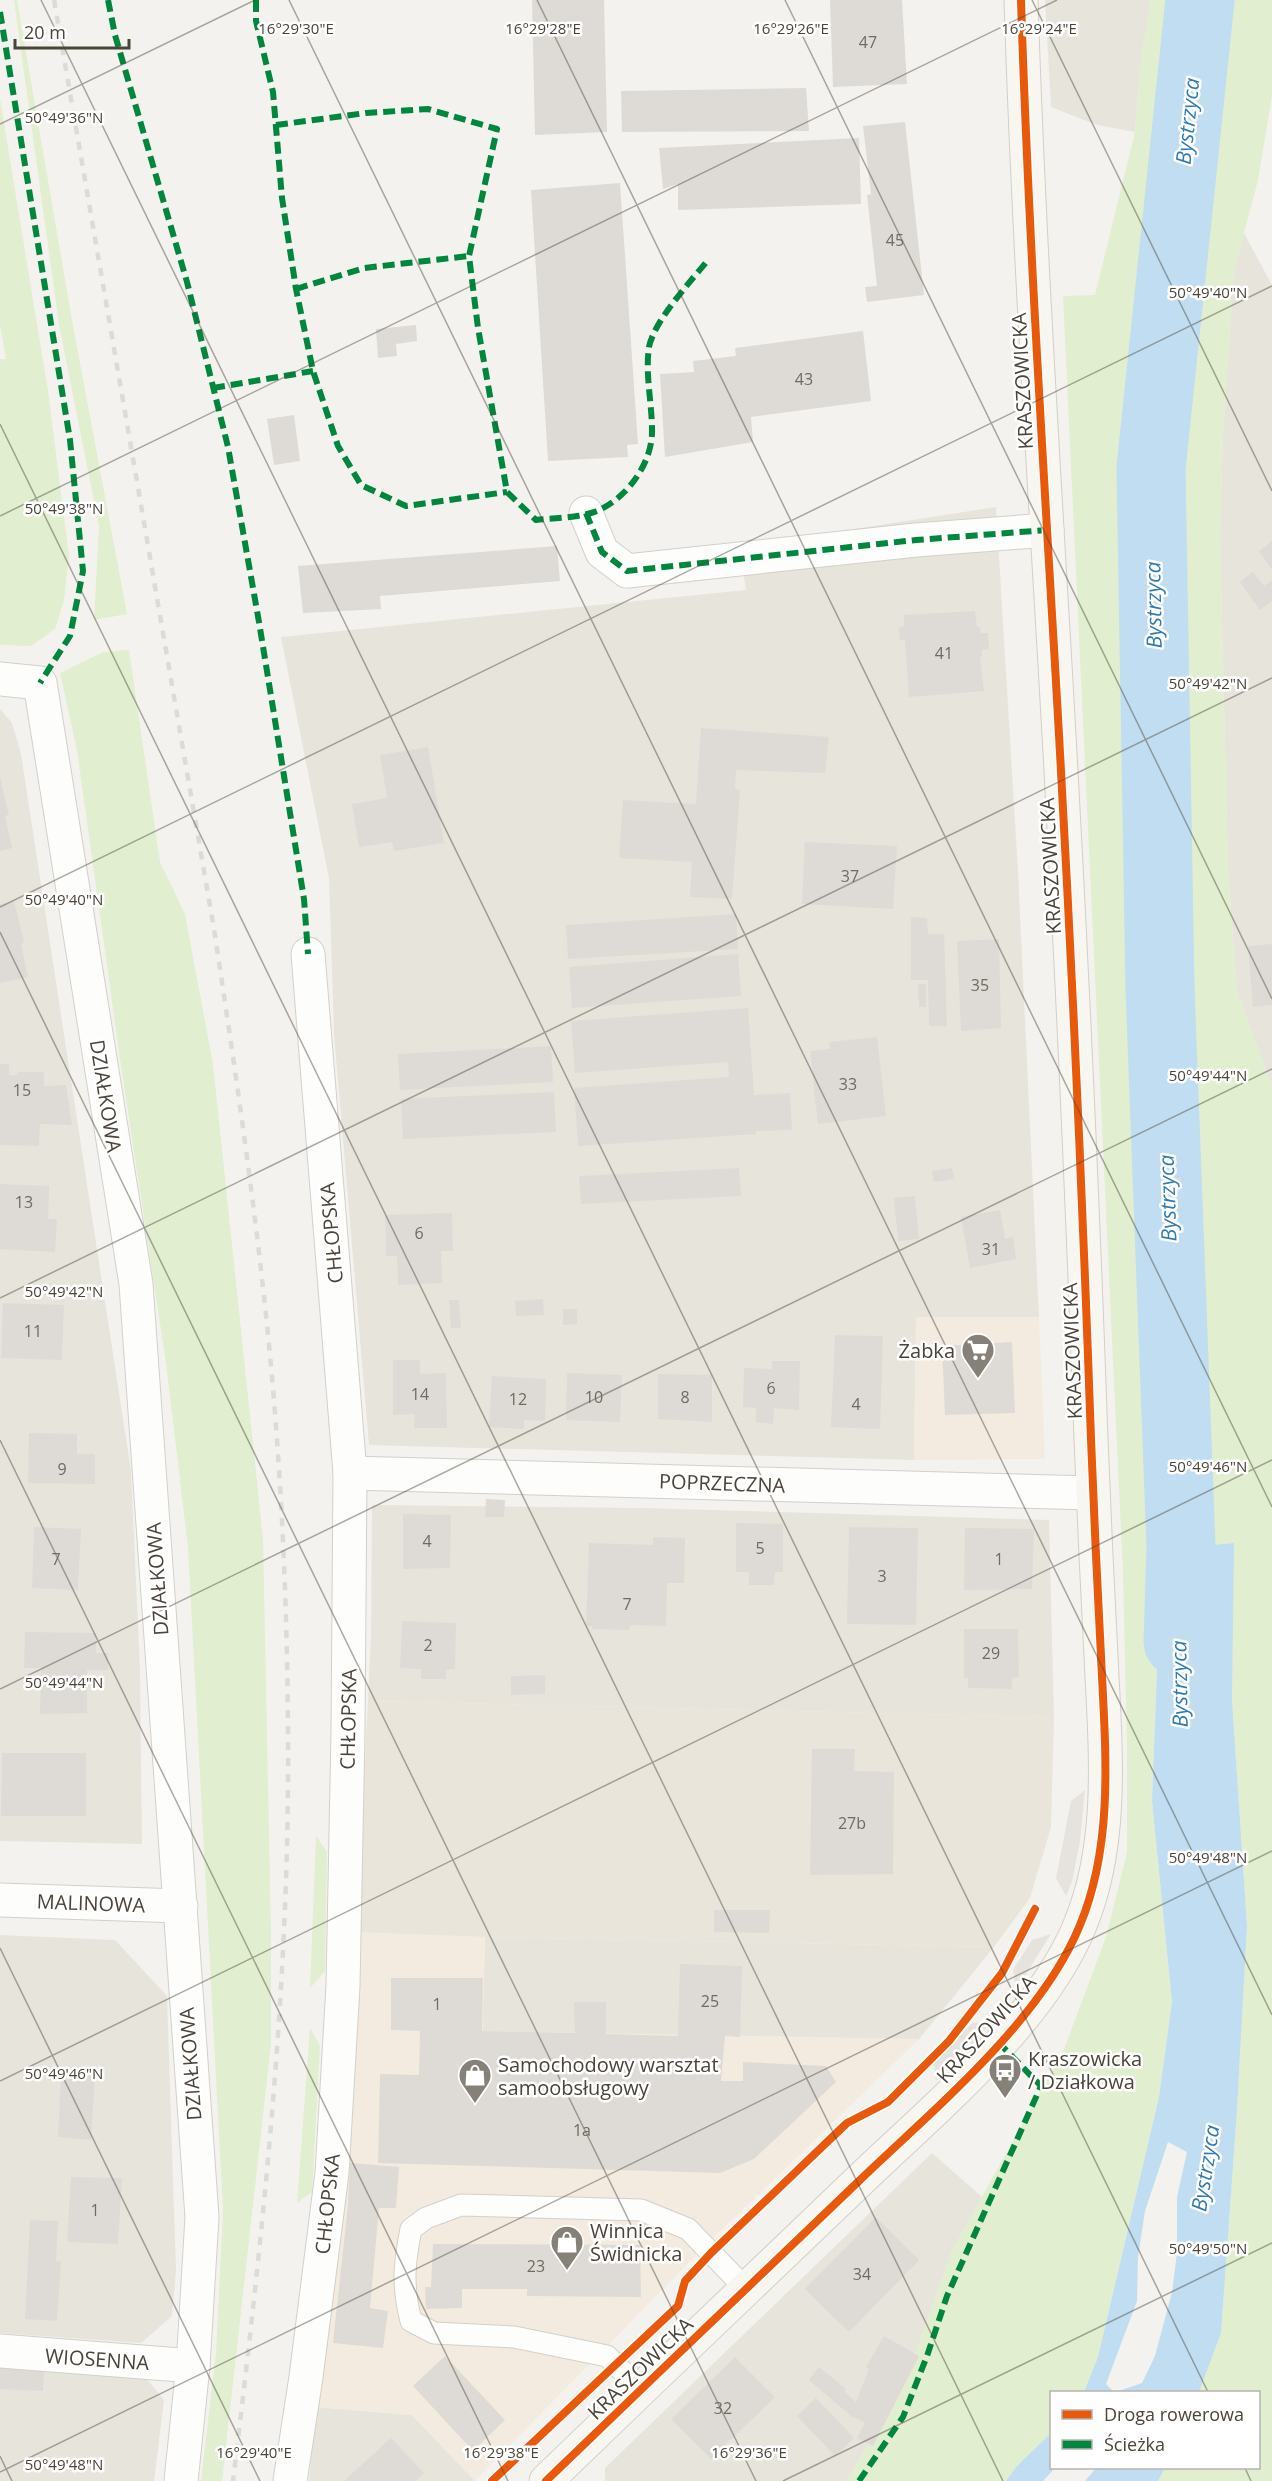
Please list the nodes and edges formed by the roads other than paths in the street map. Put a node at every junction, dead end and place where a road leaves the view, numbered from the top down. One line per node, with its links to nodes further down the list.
1 (1021, 0): 3 (street, KRASZOWICKA)
2 (586, 513): 3 (street)
3 (1047, 530): 7 (street, KRASZOWICKA)
4 (0, 679): 9 (street, DZIAŁKOWA)
5 (308, 954): 6 (street, CHŁOPSKA)
6 (350, 1473): 7 (street, POPRZECZNA); 15 (street, CHŁOPSKA)
7 (1093, 1493): 10 (street, KRASZOWICKA)
8 (0, 1900): 9 (street, MALINOWA)
9 (181, 1906): 12 (street, DZIAŁKOWA)
10 (746, 2289): 13 (street, KRASZOWICKA); 13 (lane)
11 (0, 2351): 12 (street, WIOSENNA)
12 (193, 2366): 14 (street, DZIAŁKOWA)
13 (641, 2389): 16 (street, KRASZOWICKA)
14 (181, 2481)
15 (290, 2481)
16 (546, 2481)

